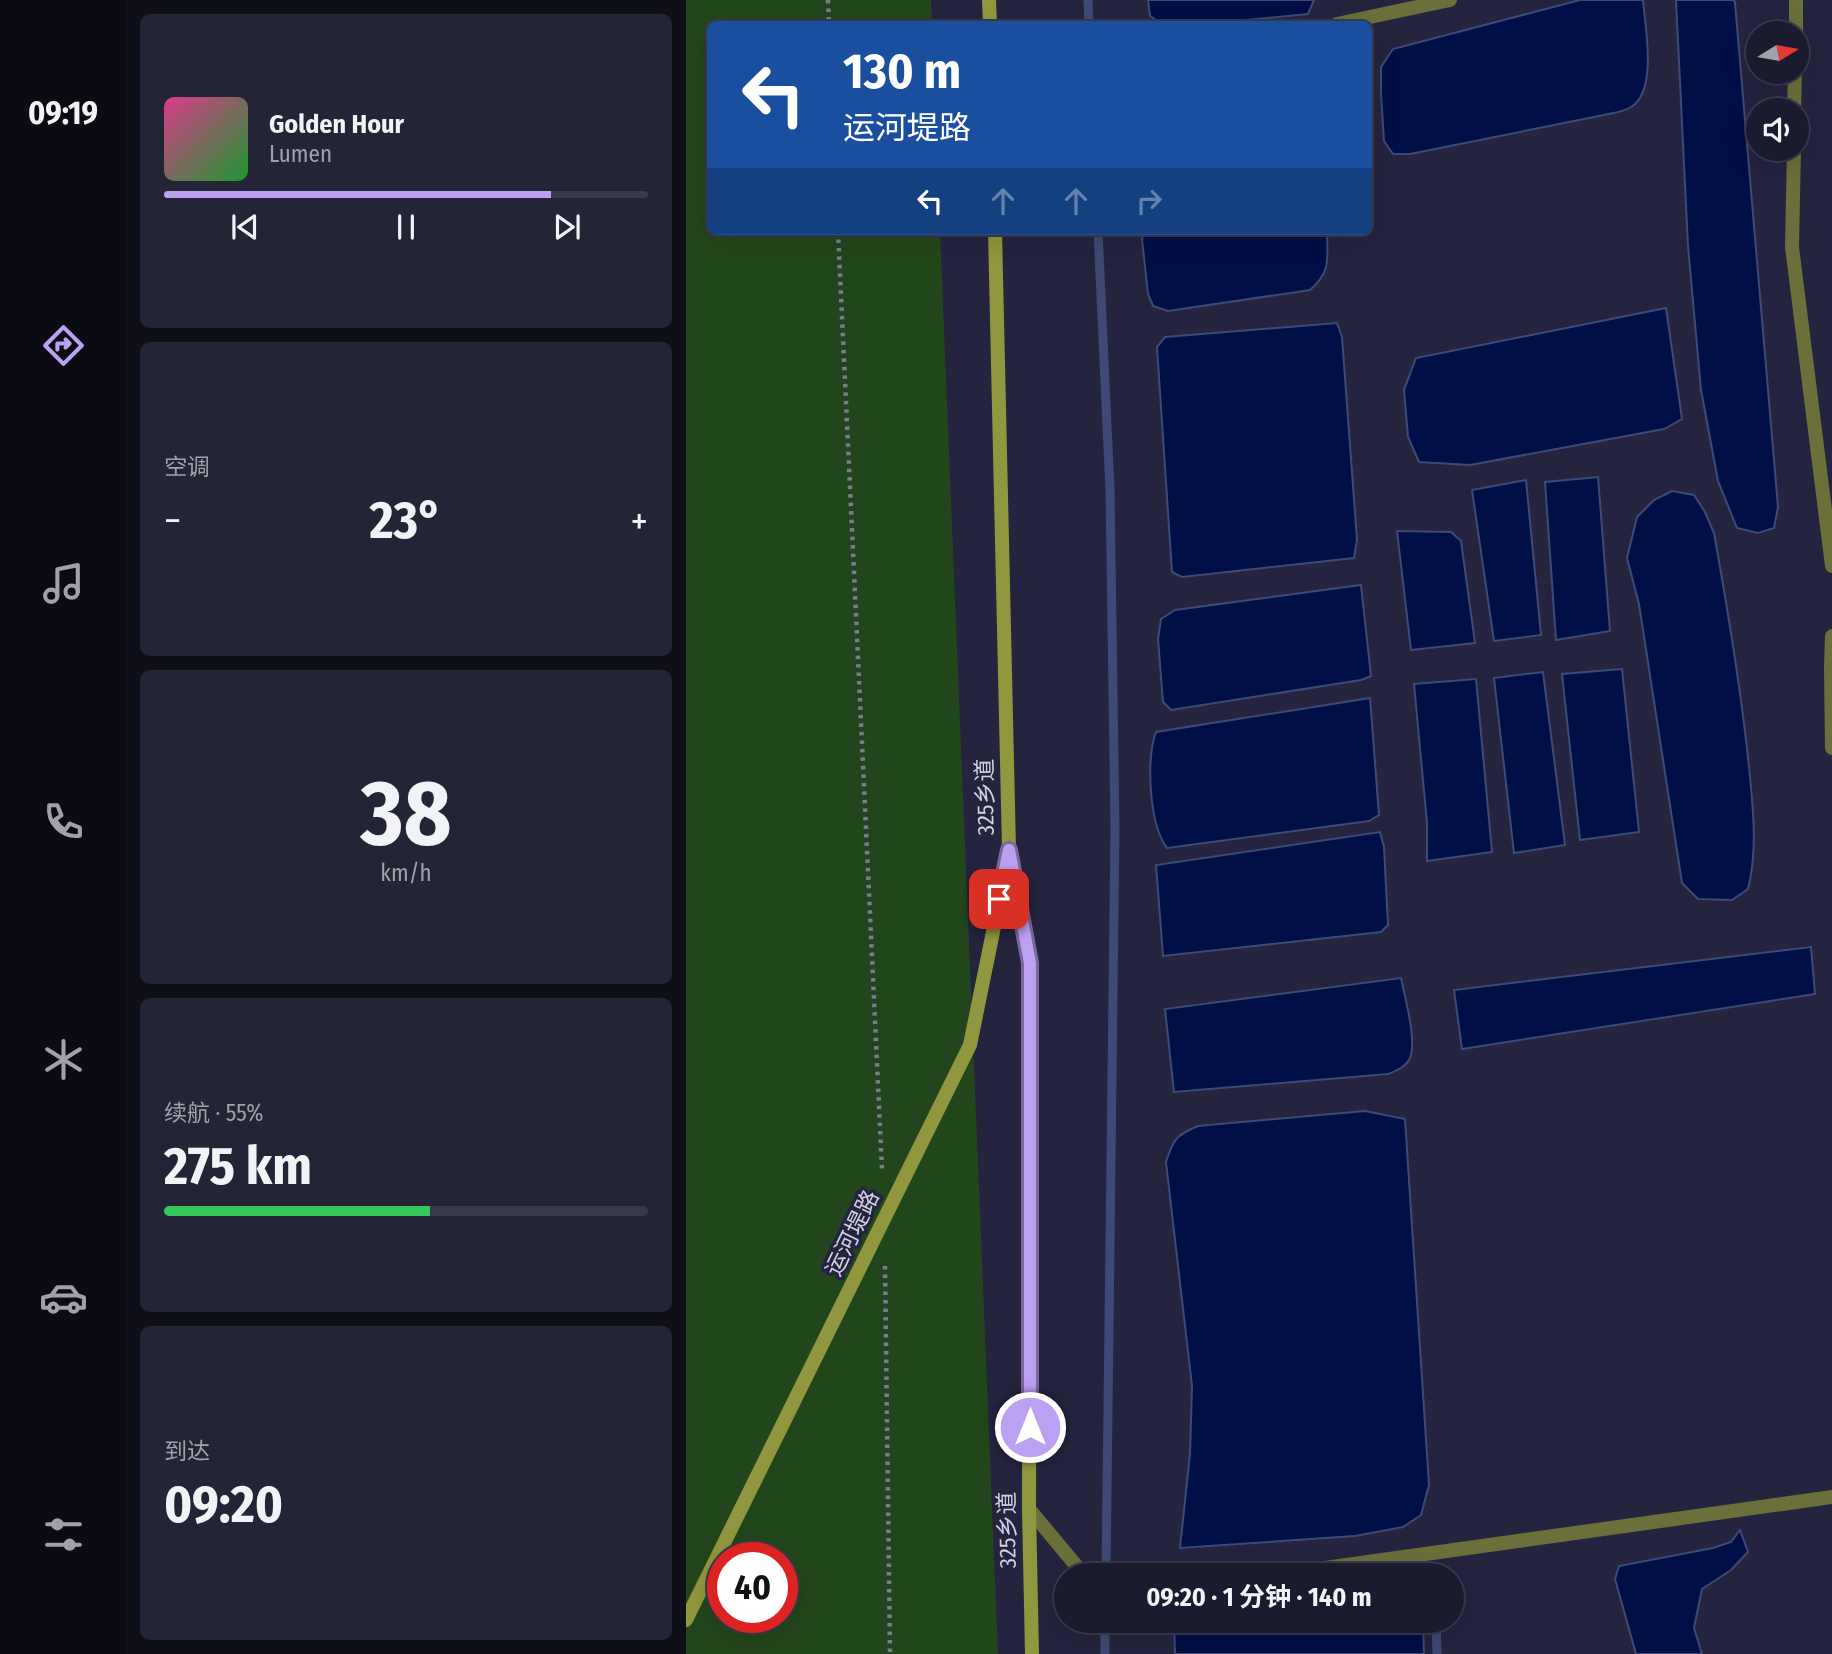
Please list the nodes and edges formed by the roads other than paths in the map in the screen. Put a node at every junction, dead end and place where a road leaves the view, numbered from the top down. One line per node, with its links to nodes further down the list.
1 (989, 0): 4 (street)
2 (1450, 0): 5 (street)
3 (1796, 0): 6 (street)
4 (990, 21)
5 (1352, 21)
6 (1796, 21)
7 (1794, 161): 9 (street)
8 (995, 235): 13 (street, 325乡道)
9 (1832, 566)
10 (1832, 636): 11 (street)
11 (1831, 669): 12 (street)
12 (1832, 748)
13 (1009, 850): 15 (street, 325乡道); 18 (street, 运河堤路)
14 (1832, 1497): 17 (street)
15 (1029, 1509): 16 (street); 19 (street, 325乡道)
16 (1074, 1563)
17 (1361, 1563)
18 (686, 1620)
19 (1032, 1654)

